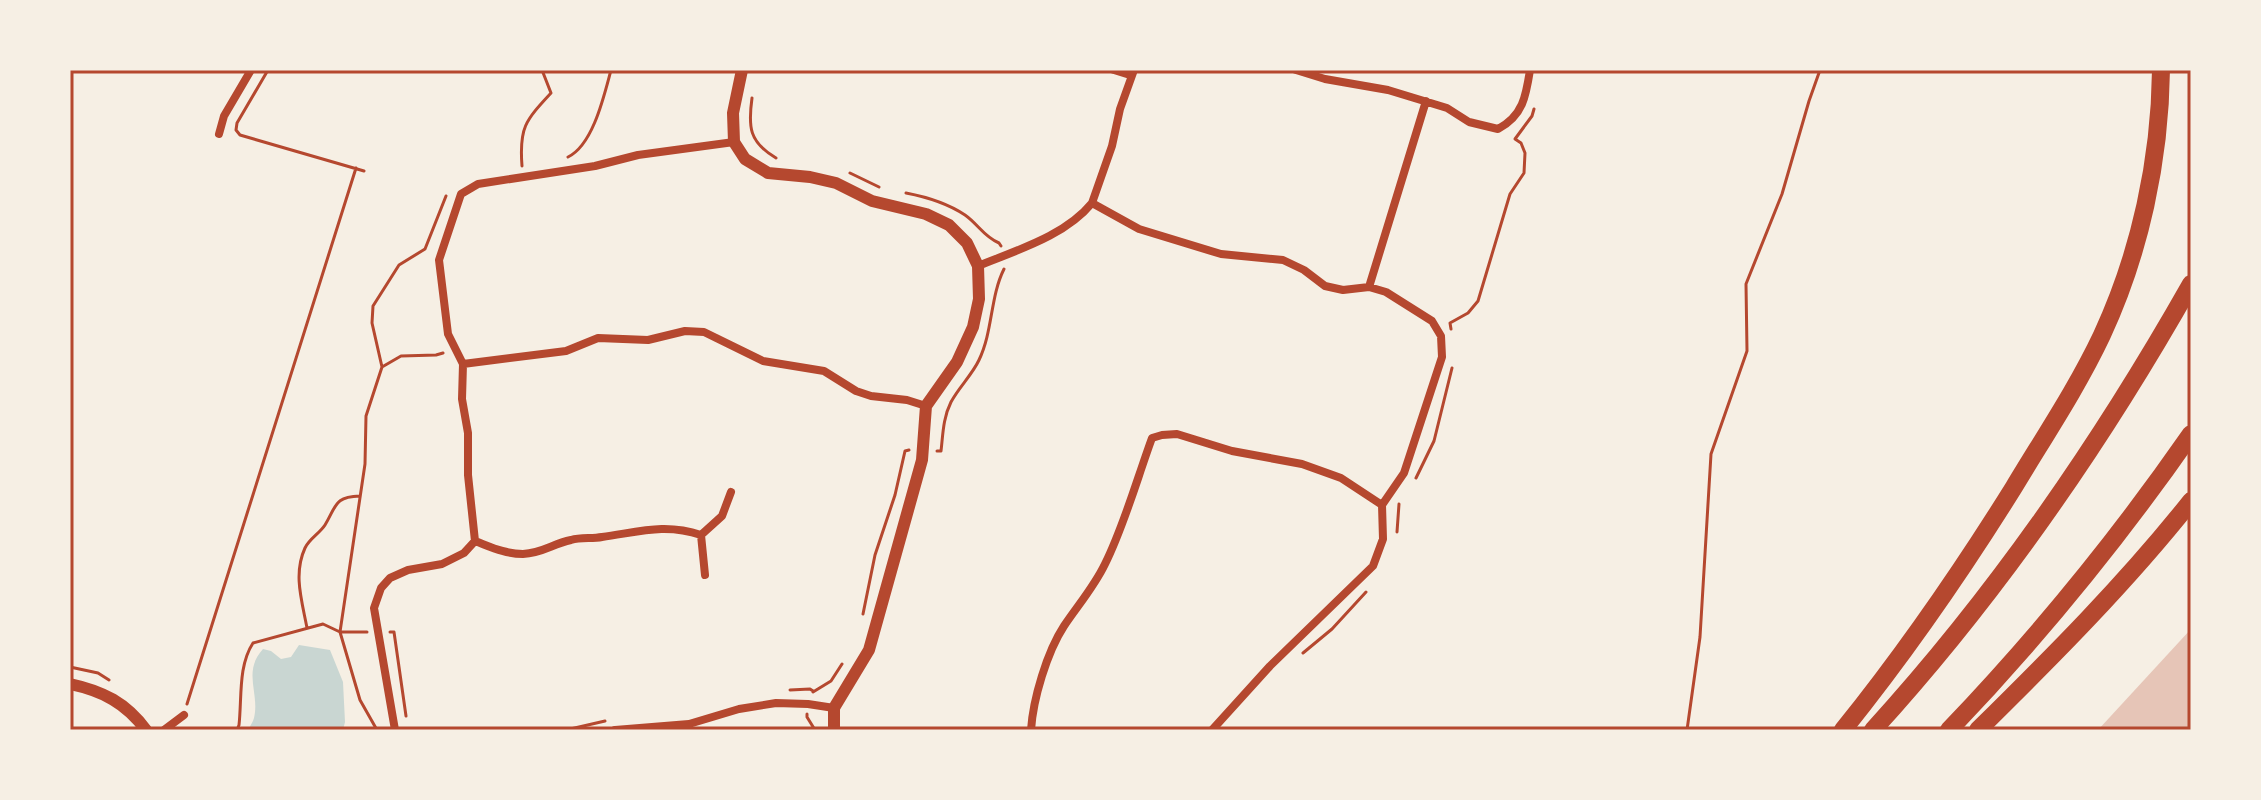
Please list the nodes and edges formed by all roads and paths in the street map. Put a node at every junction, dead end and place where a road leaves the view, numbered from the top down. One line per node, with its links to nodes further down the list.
1 (251, 70): 14 (street)
2 (268, 70): 19 (path)
3 (542, 70): 18 (path)
4 (611, 70): 16 (path)
5 (742, 70): 15 (street)
6 (1114, 70): 11 (street)
7 (1296, 70): 13 (street)
8 (1530, 70): 13 (street)
9 (1820, 70): 67 (path)
10 (2161, 70): 68 (highway)
11 (1132, 72): 25 (street)
12 (752, 95): 17 (path)
13 (1426, 101): 29 (street)
14 (219, 134)
15 (734, 142): 27 (street); 30 (street)
16 (565, 159)
17 (786, 160)
18 (522, 166)
19 (356, 168): 20 (path); 53 (path)
20 (364, 171)
21 (845, 171): 23 (path)
22 (454, 189): 32 (path)
23 (884, 190)
24 (896, 192): 26 (path)
25 (1092, 203): 26 (street); 29 (street)
26 (1004, 255): 27 (street); 35 (path)
27 (978, 266): 33 (street)
28 (2191, 284): 69 (highway)
29 (1369, 287): 39 (street)
30 (455, 348): 31 (street); 32 (path)
31 (463, 364): 33 (street); 41 (street)
32 (382, 367): 37 (path)
33 (926, 406): 35 (street)
34 (2191, 434): 70 (highway)
35 (923, 449): 43 (path); 52 (street)
36 (731, 492): 40 (street)
37 (360, 496): 44 (path); 45 (path)
38 (2191, 501): 71 (highway)
39 (1382, 505): 65 (street); 66 (street)
40 (701, 535): 41 (street); 42 (street)
41 (475, 541): 46 (street)
42 (705, 575)
43 (861, 621)
44 (307, 628): 45 (path); 58 (path)
45 (340, 632): 46 (path); 59 (path)
46 (378, 632): 54 (path); 60 (street)
47 (845, 660): 50 (path)
48 (70, 684): 56 (street)
49 (783, 691): 50 (path)
50 (814, 691): 51 (path)
51 (808, 704): 52 (street); 62 (street); 63 (path)
52 (834, 708): 64 (street)
53 (184, 715): 57 (street)
54 (406, 718)
55 (612, 719): 61 (path)
56 (146, 730)
57 (164, 730)
58 (237, 730)
59 (377, 730)
60 (395, 730)
61 (566, 730)
62 (615, 730)
63 (815, 730)
64 (834, 730)
65 (1031, 730)
66 (1212, 730)
67 (1687, 730)
68 (1843, 730)
69 (1873, 730)
70 (1949, 730)
71 (1978, 730)

